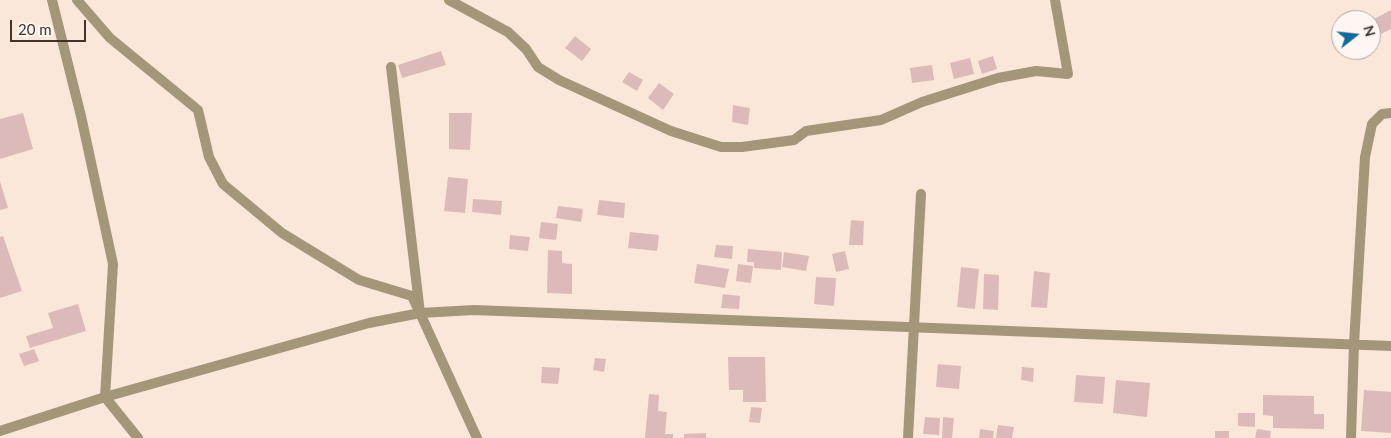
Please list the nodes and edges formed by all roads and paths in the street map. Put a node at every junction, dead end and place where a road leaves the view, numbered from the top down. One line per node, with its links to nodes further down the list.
1 (52, 0): 12 (street)
2 (77, 0): 8 (street)
3 (449, 0): 4 (street)
4 (1055, 0)
5 (391, 67): 8 (street)
6 (1391, 113): 10 (street)
7 (921, 194): 9 (street)
8 (420, 313): 9 (street); 12 (street); 15 (street)
9 (914, 326): 10 (street); 16 (street)
10 (1354, 344): 11 (street); 17 (street)
11 (1391, 346)
12 (105, 397): 13 (street); 14 (street)
13 (0, 431)
14 (138, 438)
15 (477, 438)
16 (908, 438)
17 (1351, 438)

